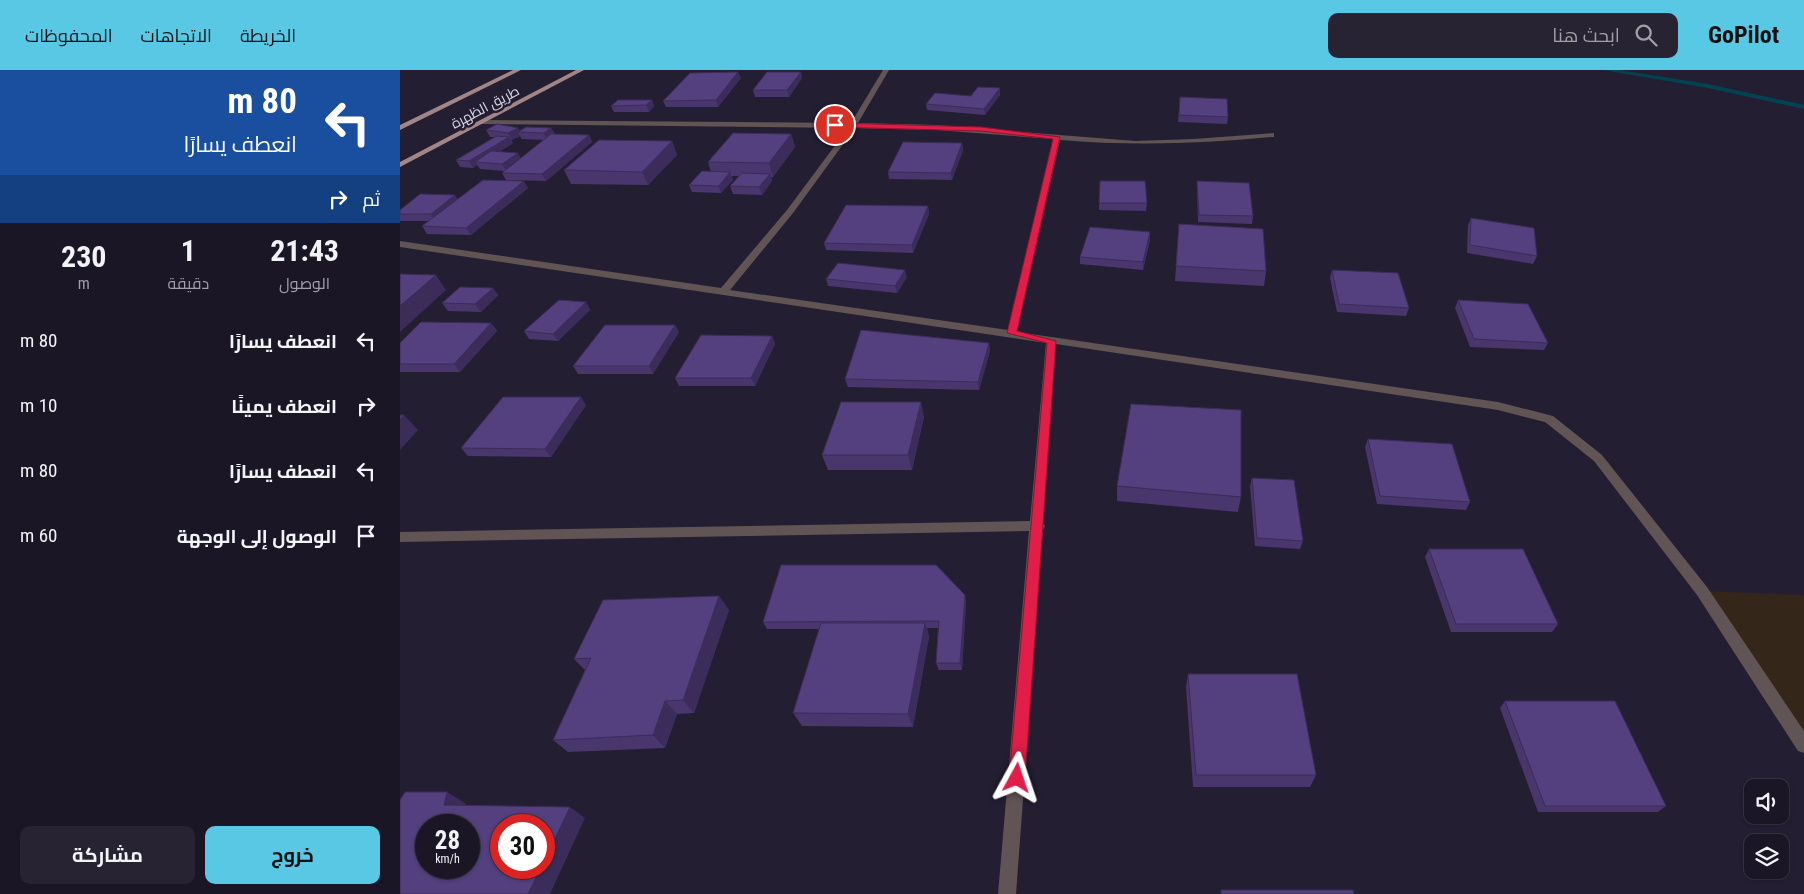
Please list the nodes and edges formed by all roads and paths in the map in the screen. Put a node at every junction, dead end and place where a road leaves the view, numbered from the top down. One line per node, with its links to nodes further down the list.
1 (518, 70): 6 (main road, طريق الظهرة)
2 (581, 70): 4 (main road, طريق الظهرة)
3 (886, 70): 5 (street)
4 (482, 122): 5 (street); 9 (main road, طريق الظهرة)
5 (854, 126): 8 (street); 11 (street)
6 (400, 128)
7 (1271, 135): 8 (street)
8 (1056, 137): 12 (street)
9 (400, 165)
10 (400, 244): 11 (street)
11 (725, 290): 12 (street)
12 (1012, 333): 13 (street)
13 (1052, 341): 14 (street); 16 (street)
14 (1038, 526): 15 (street); 17 (street)
15 (400, 537)
16 (1804, 745)
17 (1007, 894)

